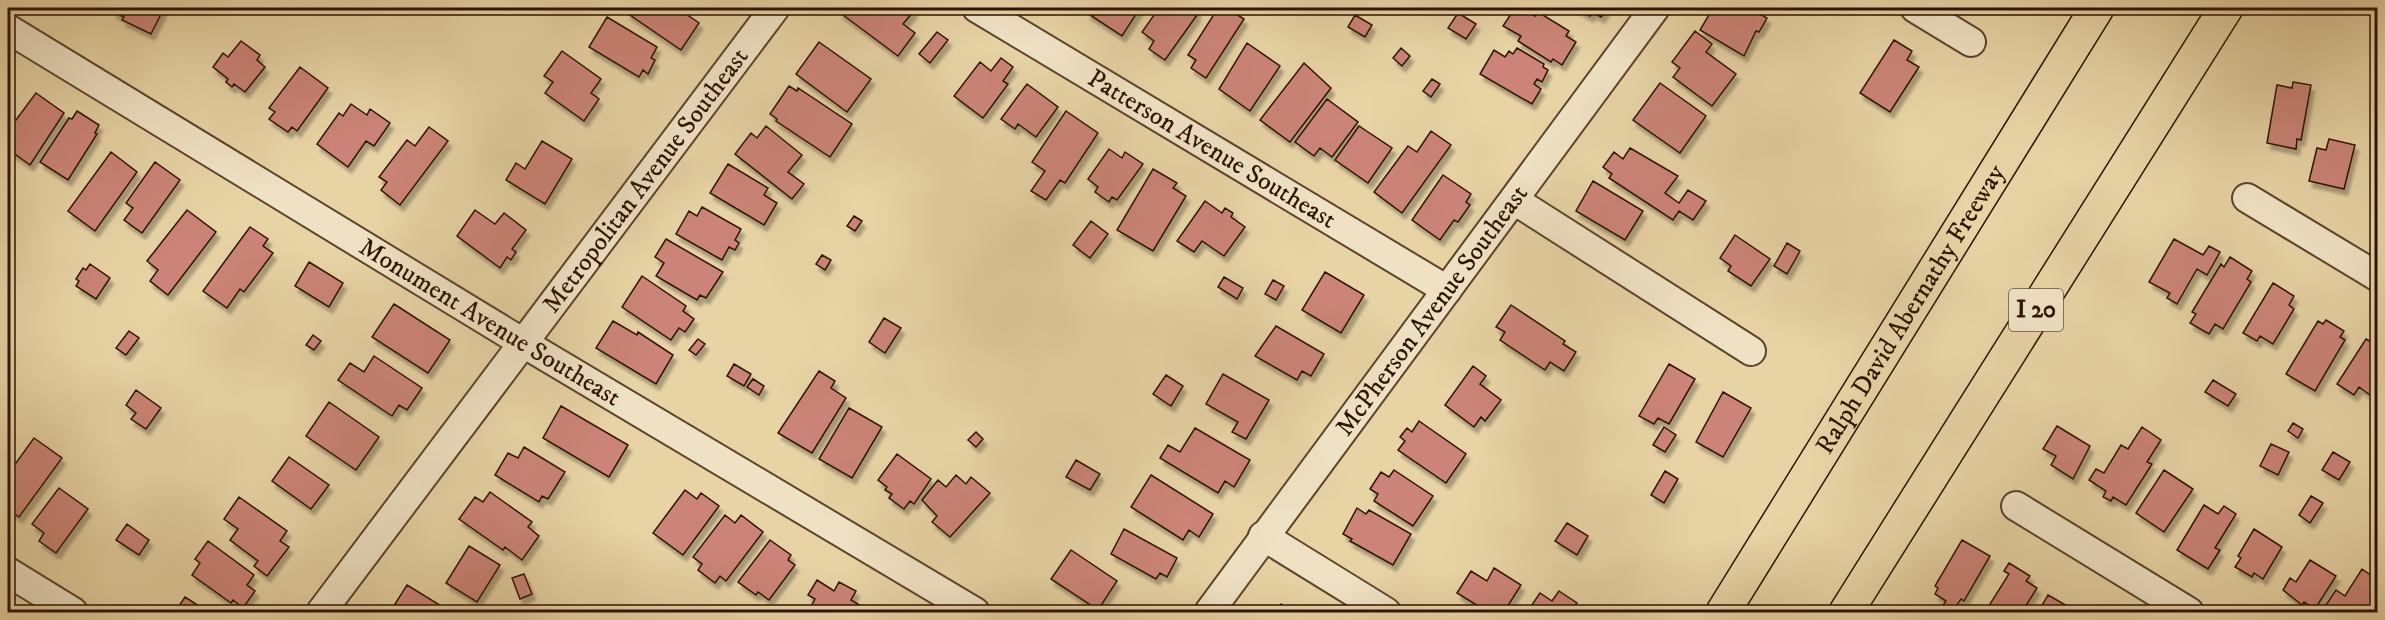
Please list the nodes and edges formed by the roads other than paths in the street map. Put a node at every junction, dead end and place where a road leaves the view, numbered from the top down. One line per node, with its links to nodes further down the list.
1 (775, 8): 13 (street, Metropolitan Avenue Southeast)
2 (977, 8): 12 (street, Patterson Avenue Southeast)
3 (1655, 8): 10 (street, McPherson Avenue Southeast)
4 (1915, 8): 8 (street)
5 (2097, 8): 23 (highway, Ralph David Abernathy Freeway)
6 (2226, 8): 24 (highway, I 20)
7 (8, 29): 13 (street, Monument Avenue Southeast)
8 (1971, 42)
9 (2247, 198): 11 (street)
10 (1514, 200): 12 (street, McPherson Avenue Southeast); 14 (street)
11 (2378, 277)
12 (1447, 290): 16 (street, McPherson Avenue Southeast)
13 (525, 344): 19 (street, Metropolitan Avenue Southeast); 20 (street, Monument Avenue Southeast)
14 (1751, 351)
15 (2016, 506): 25 (street)
16 (1263, 536): 21 (street, McPherson Avenue Southeast); 22 (street)
17 (8, 572): 18 (street)
18 (73, 612)
19 (321, 612)
20 (975, 612)
21 (1209, 612)
22 (1386, 612)
23 (1723, 612)
24 (1845, 612)
25 (2189, 612)

